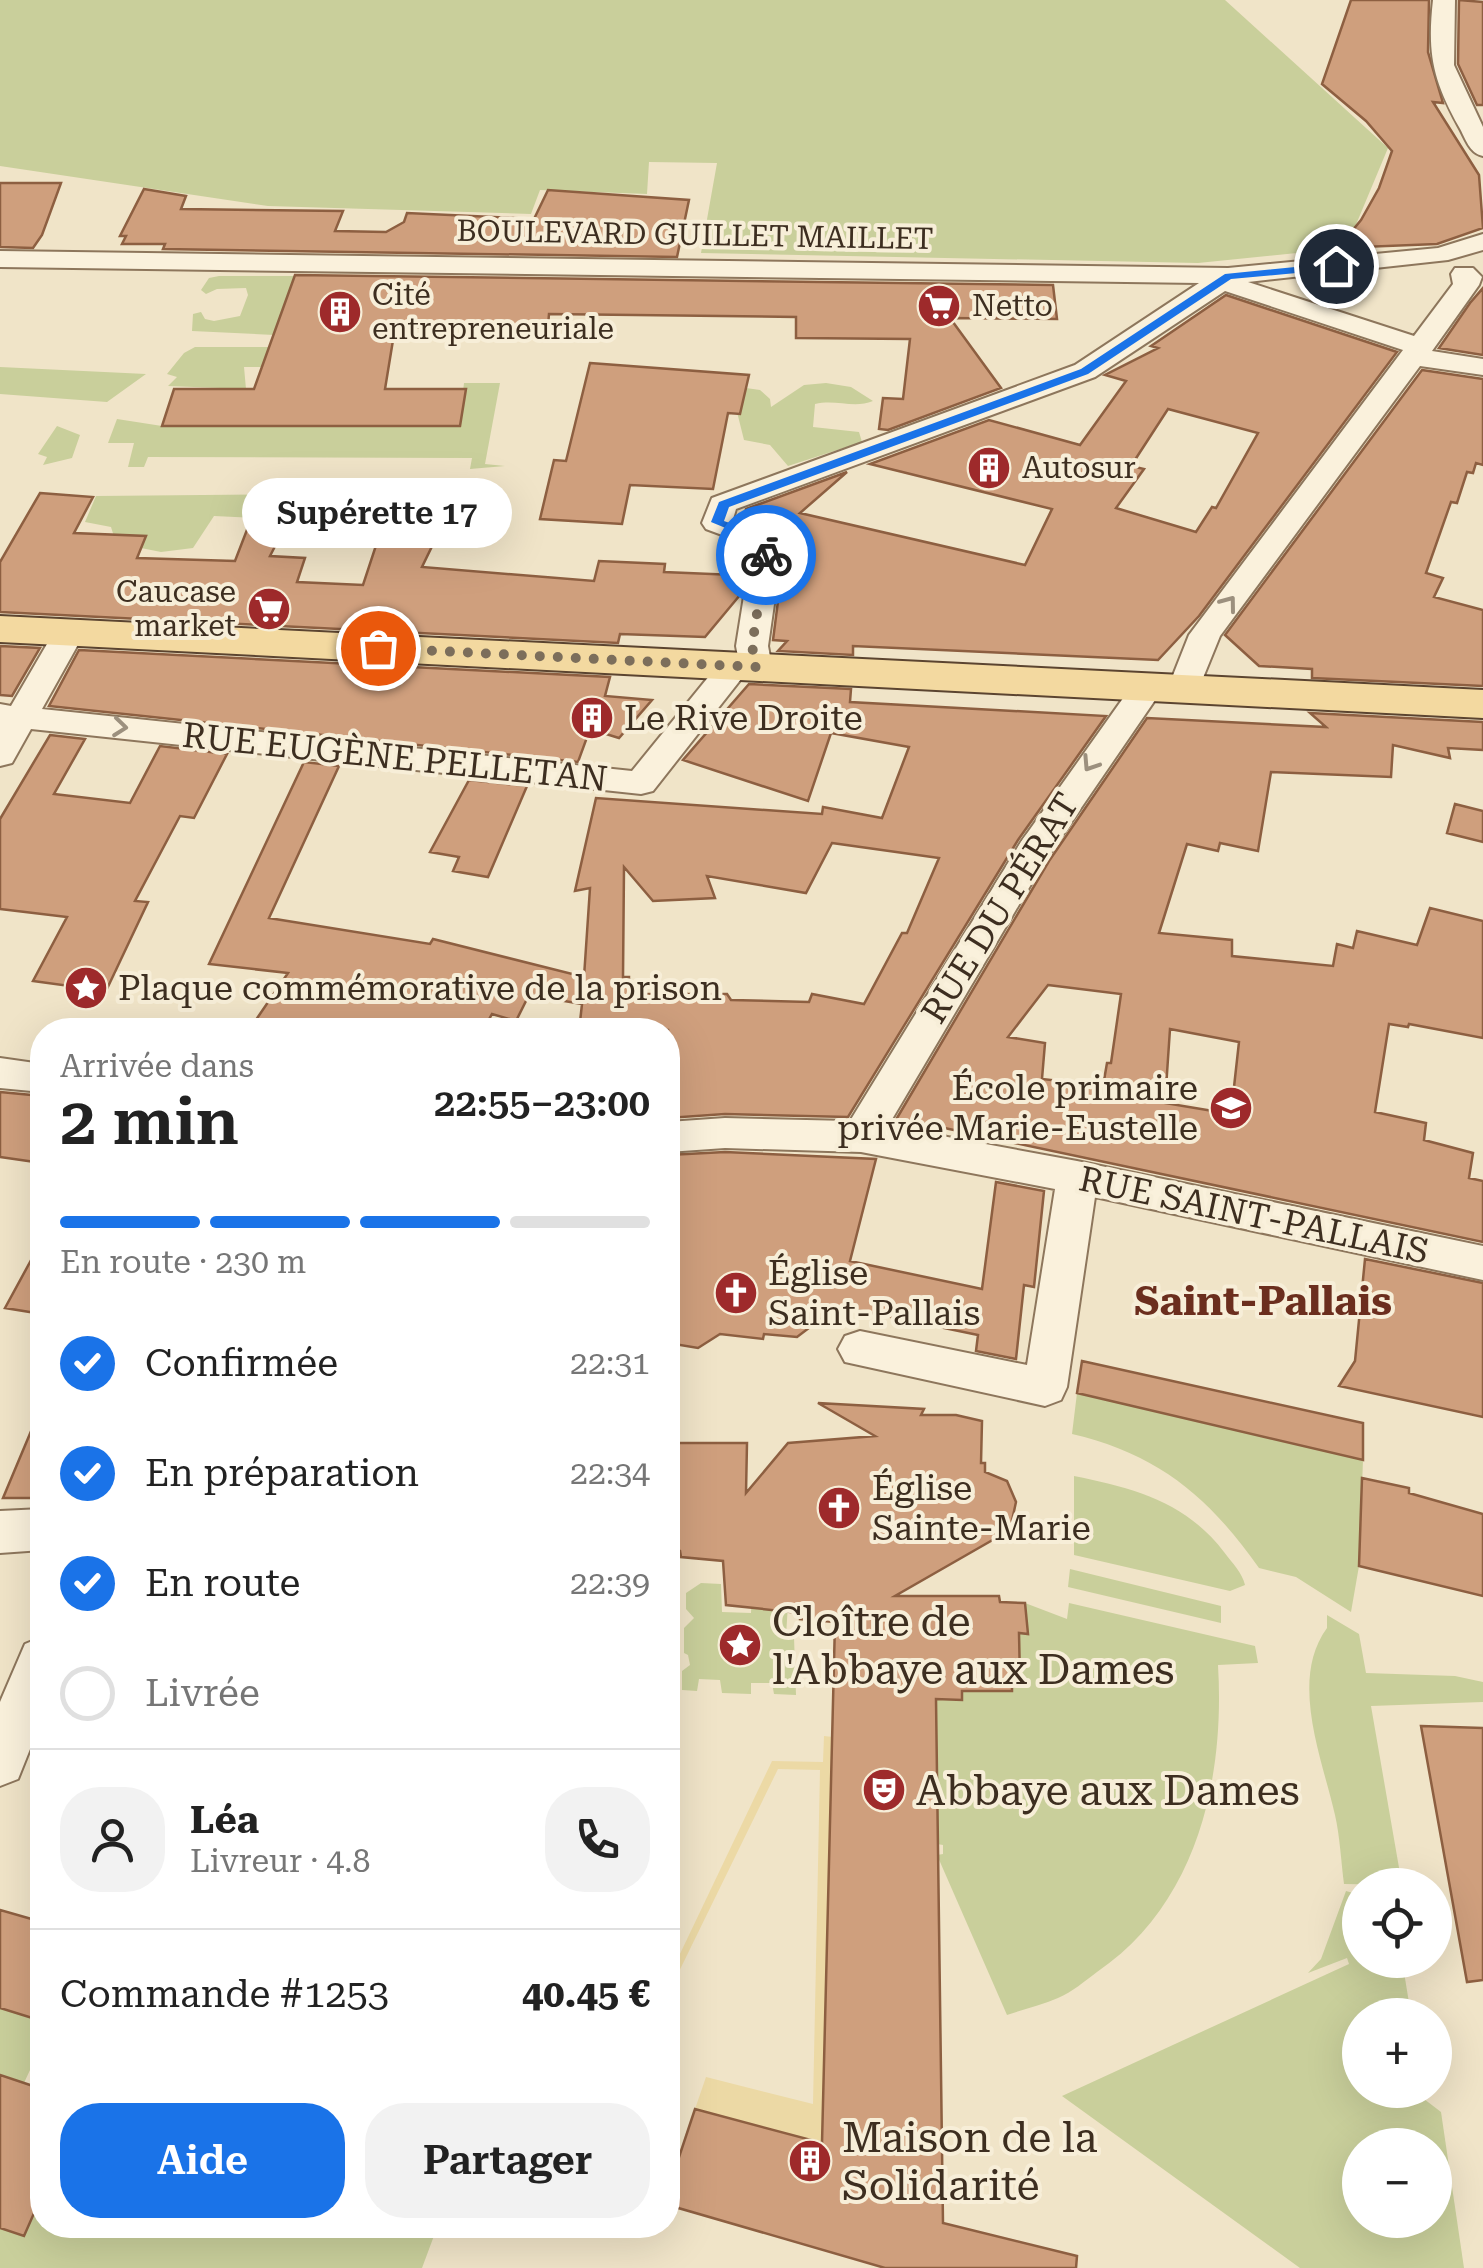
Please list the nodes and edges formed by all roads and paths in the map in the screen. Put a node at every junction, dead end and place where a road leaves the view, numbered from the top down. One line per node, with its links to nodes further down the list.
1 (1444, 0): 2 (street)
2 (1483, 149)
3 (1465, 257): 5 (street, BOULEVARD GUILLET MAILLET); 6 (street, RUE DU PÉRAT)
4 (0, 258): 5 (street, BOULEVARD GUILLET MAILLET)
5 (1226, 279): 6 (street); 10 (street)
6 (1418, 352): 7 (street); 11 (street, RUE DU PÉRAT, one-way to 6)
7 (1483, 367)
8 (0, 629): 9 (main road)
9 (69, 632): 10 (main road); 13 (street)
10 (745, 666): 11 (main road); 13 (street, RUE EUGÈNE PELLETAN, one-way to 10)
11 (1166, 688): 12 (main road); 18 (street, RUE DU PÉRAT, one-way to 18)
12 (1483, 704)
13 (12, 716): 14 (street)
14 (0, 755)
15 (0, 1073): 16 (street)
16 (30, 1077)
17 (680, 1136): 18 (street, RUE SAINT-PALLAIS)
18 (861, 1136): 19 (street, RUE SAINT-PALLAIS)
19 (1076, 1177): 20 (street, RUE SAINT-PALLAIS); 21 (street)
20 (1483, 1263)
21 (860, 1350)
22 (30, 1531): 23 (street)
23 (0, 1532)
24 (30, 1689): 25 (street)
25 (0, 1762)

